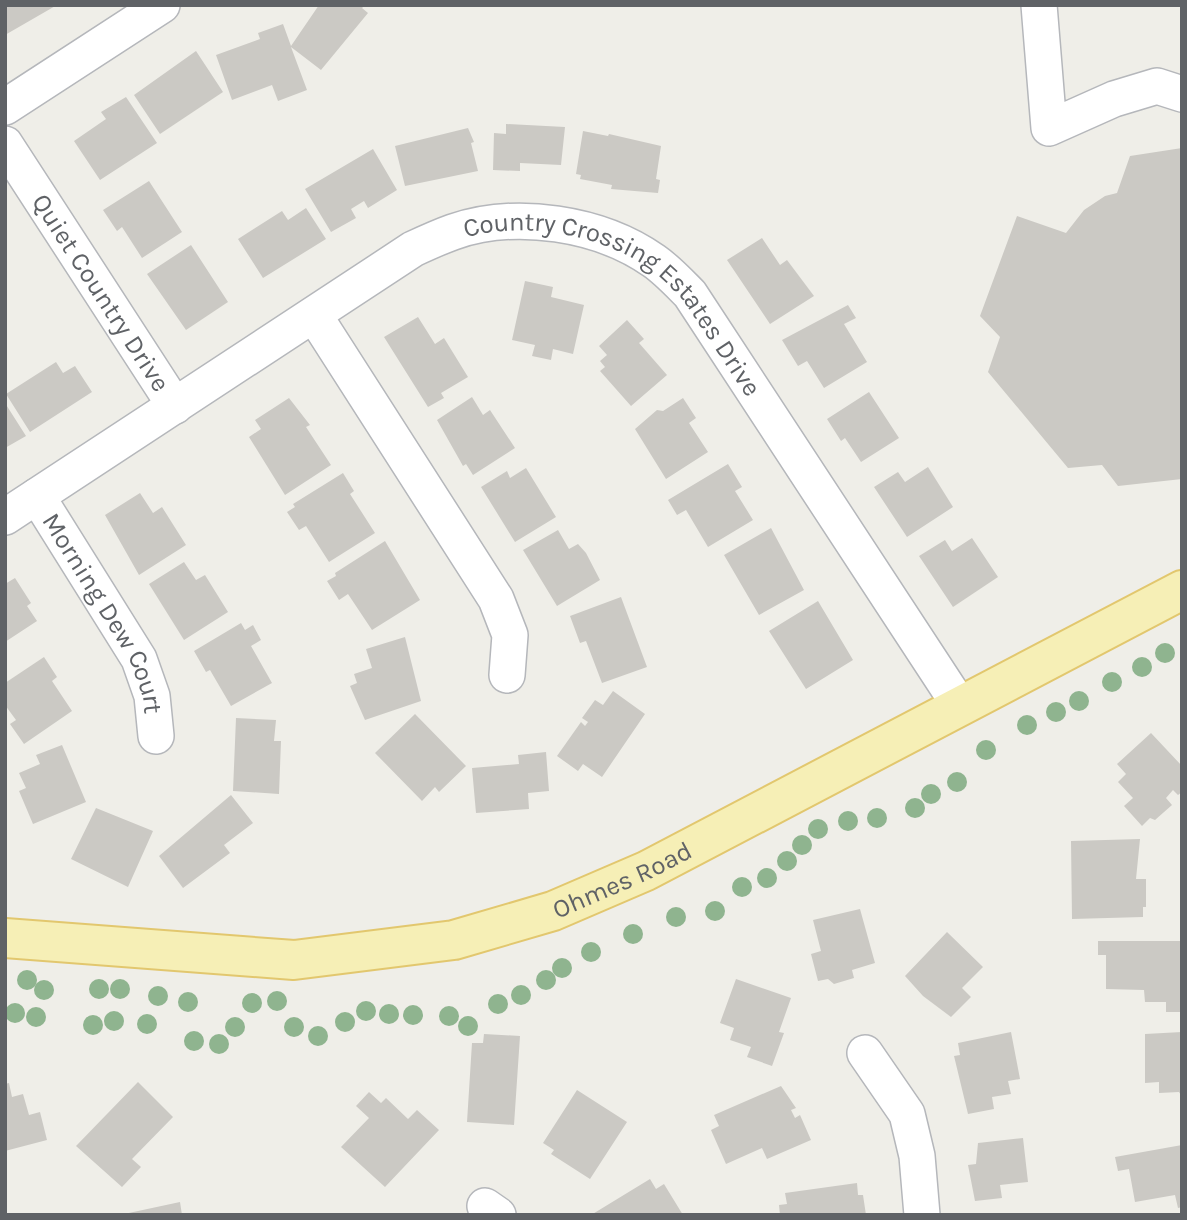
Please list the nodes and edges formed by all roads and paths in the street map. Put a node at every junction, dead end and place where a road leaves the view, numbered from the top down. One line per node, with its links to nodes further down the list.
1 (162, 5): 4 (street)
2 (1039, 5): 3 (street)
3 (1182, 94)
4 (5, 107)
5 (5, 144): 7 (street, Quiet Country Drive)
6 (314, 315): 7 (street, Country Crossing Estates Drive); 11 (street); 12 (street, Country Crossing Estates Drive)
7 (175, 405): 8 (street, Country Crossing Estates Drive)
8 (37, 496): 9 (street, Country Crossing Estates Drive); 13 (street, Morning Dew Court)
9 (5, 517)
10 (1182, 590): 12 (main road, Ohmes Road)
11 (507, 676)
12 (960, 706): 14 (main road, Ohmes Road)
13 (156, 736)
14 (5, 938)
15 (865, 1053): 16 (street)
16 (922, 1215)

